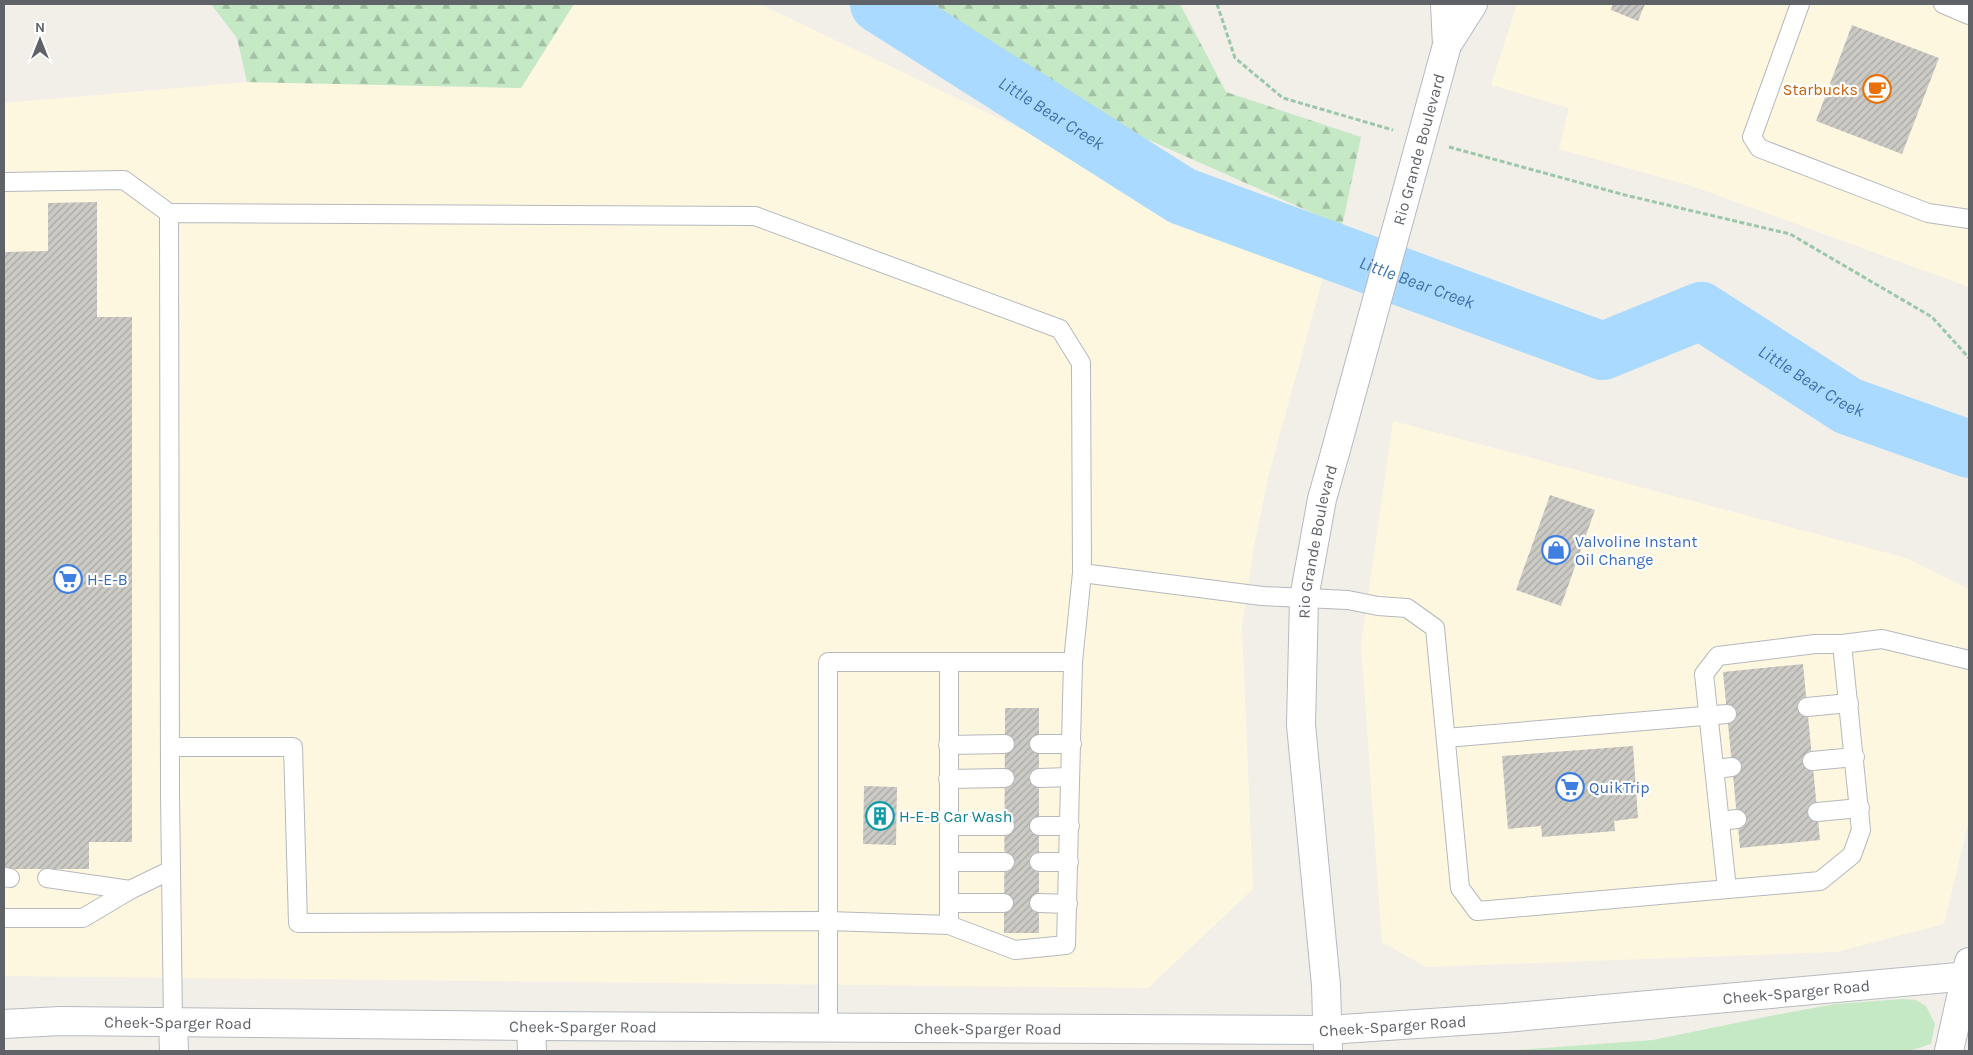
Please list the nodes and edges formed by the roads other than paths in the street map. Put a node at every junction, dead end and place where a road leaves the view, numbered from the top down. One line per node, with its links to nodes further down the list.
1 (1445, 4): 6 (main road, Rio Grande Boulevard)
2 (1473, 4): 6 (main road, Rio Grande Boulevard)
3 (1800, 4): 9 (lane)
4 (1943, 4): 5 (lane)
5 (1969, 15)
6 (1447, 45): 11 (main road, Rio Grande Boulevard, bridge)
7 (4, 182): 8 (lane)
8 (169, 213): 10 (lane); 25 (lane)
9 (1969, 219)
10 (1082, 573): 11 (lane); 15 (lane)
11 (1304, 598): 20 (lane); 58 (main road, Rio Grande Boulevard)
12 (1842, 644): 13 (lane); 16 (lane); 19 (lane)
13 (1969, 660)
14 (949, 662): 15 (lane); 24 (lane); 51 (lane)
15 (1073, 662): 23 (lane)
16 (1849, 703): 17 (lane); 26 (lane)
17 (1807, 707)
18 (1727, 714): 19 (lane)
19 (1709, 716): 20 (lane); 44 (lane)
20 (1446, 738): 44 (lane)
21 (1005, 744): 24 (lane)
22 (1040, 744): 23 (lane)
23 (1072, 744): 28 (lane)
24 (948, 745): 31 (lane)
25 (170, 747): 42 (lane); 51 (lane)
26 (1855, 757): 27 (lane); 32 (lane)
27 (1812, 761)
28 (1070, 777): 30 (lane); 37 (lane)
29 (1005, 778): 31 (lane)
30 (1040, 778)
31 (948, 779): 34 (lane)
32 (1860, 808): 33 (lane); 44 (lane)
33 (1817, 812)
34 (948, 826): 35 (lane); 38 (lane)
35 (1005, 826)
36 (1039, 826): 37 (lane)
37 (1070, 826): 41 (lane)
38 (948, 862): 39 (lane); 46 (lane)
39 (1005, 862)
40 (1039, 862): 41 (lane)
41 (1069, 862): 49 (lane)
42 (171, 870): 45 (lane); 54 (lane)
43 (47, 878): 45 (lane)
44 (1727, 889)
45 (130, 890): 50 (lane)
46 (948, 903): 47 (lane); 52 (lane)
47 (1004, 903)
48 (1039, 903): 49 (lane)
49 (1068, 904): 52 (lane)
50 (4, 918)
51 (828, 921): 52 (lane); 56 (lane)
52 (948, 925)
53 (1968, 972): 58 (main road, Cheek-Sparger Road); 60 (main road)
54 (173, 1023): 55 (main road, Cheek-Sparger Road); 57 (main road, Cheek-Sparger Road); 59 (main road)
55 (4, 1024)
56 (828, 1027): 57 (main road, Cheek-Sparger Road); 58 (main road, Cheek-Sparger Road)
57 (531, 1039)
58 (1328, 1041)
59 (174, 1051)
60 (1949, 1051)

